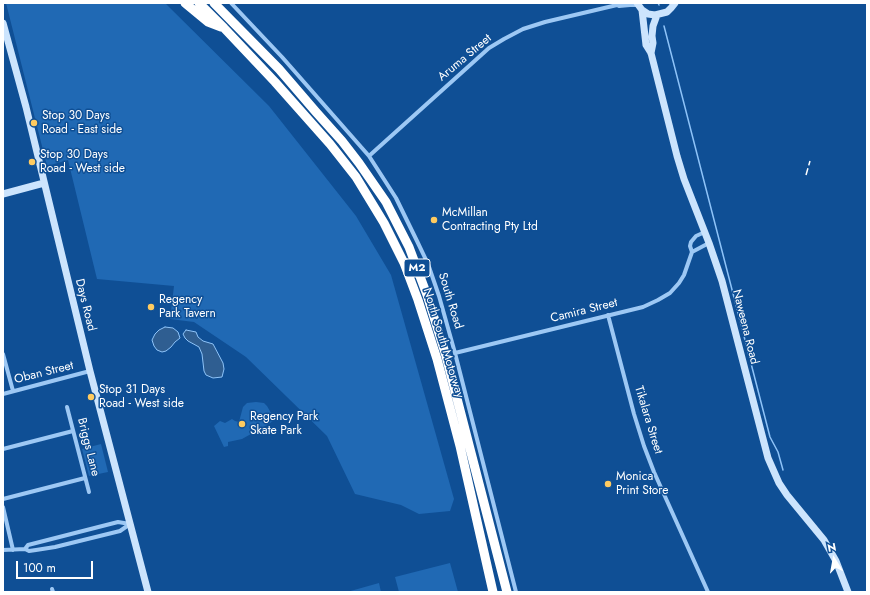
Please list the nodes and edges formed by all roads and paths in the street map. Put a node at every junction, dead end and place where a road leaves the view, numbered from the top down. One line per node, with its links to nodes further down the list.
1 (185, 3): 11 (highway)
2 (199, 3): 11 (highway, North South Motorway / M2)
3 (214, 3): 8 (highway, North South Motorway / M2)
4 (231, 3): 14 (street, South Road)
5 (675, 3): 9 (street)
6 (617, 4): 7 (street, Aruma Street); 14 (street, Aruma Street)
7 (639, 6): 9 (street); 13 (street, Naweena Road)
8 (221, 7): 41 (highway, North South Motorway / M2)
9 (658, 15): 13 (street, Naweena Road)
10 (3, 23): 12 (street, Days Road)
11 (224, 28): 39 (highway, North South Motorway / M2)
12 (4, 33): 15 (street, Days Road)
13 (651, 53): 17 (street, Naweena Road)
14 (369, 156): 21 (street, South Road)
15 (44, 183): 16 (street); 23 (street, Days Road)
16 (3, 194)
17 (704, 232): 18 (street, Naweena Road); 19 (street, Camira Street)
18 (709, 243): 19 (street); 44 (street, Naweena Road)
19 (692, 252): 20 (street, Camira Street)
20 (608, 315): 21 (street, Camira Street); 43 (street, Tikalara Street)
21 (455, 353): 42 (street, South Road)
22 (3, 354): 24 (street)
23 (90, 371): 24 (street, Oban Street); 33 (street, Days Road)
24 (13, 391): 25 (street, Oban Street)
25 (3, 394)
26 (67, 407): 27 (street, Briggs Lane)
27 (73, 431): 28 (street); 29 (street, Briggs Lane)
28 (3, 449)
29 (85, 478): 30 (street, Briggs Lane); 31 (street)
30 (89, 492)
31 (3, 499)
32 (3, 508): 38 (street)
33 (130, 524): 34 (street); 35 (street); 40 (street, Days Road)
34 (104, 526): 35 (street); 36 (street)
35 (105, 534): 36 (street)
36 (25, 549): 38 (street)
37 (3, 550): 38 (street)
38 (13, 550)
39 (493, 590)
40 (148, 592)
41 (507, 592)
42 (516, 592)
43 (708, 592)
44 (848, 592)

